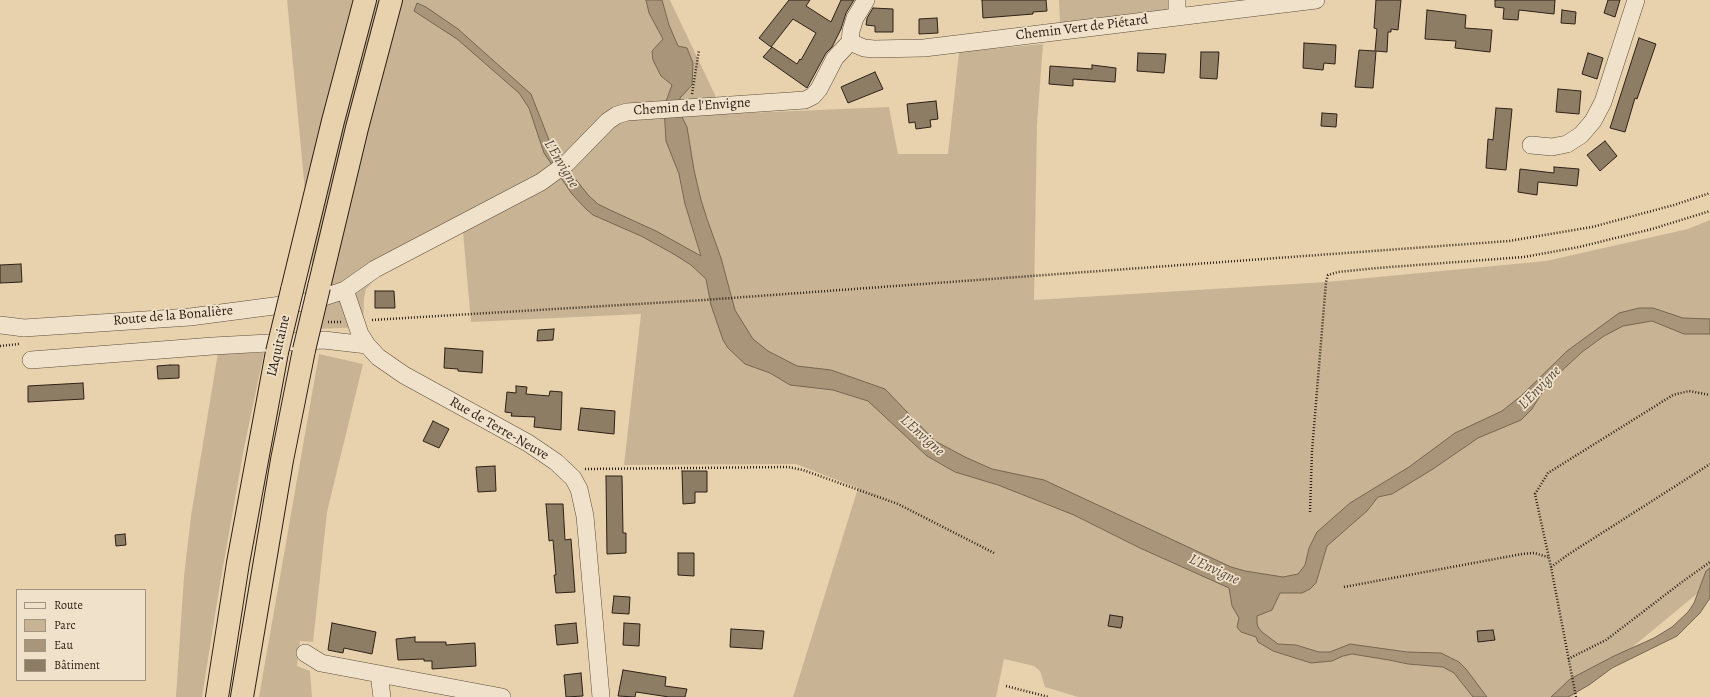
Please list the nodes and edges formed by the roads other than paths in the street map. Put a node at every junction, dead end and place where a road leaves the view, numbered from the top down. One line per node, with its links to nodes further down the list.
1 (365, 0): 17 (highway, L'Aquitaine, bridge)
2 (391, 0): 18 (highway, L'Aquitaine, bridge)
3 (866, 0): 9 (street)
4 (1177, 0): 8 (street)
5 (1316, 0): 7 (street, Chemin Vert de Piétard)
6 (1636, 0): 10 (street)
7 (1229, 5): 8 (street, Chemin Vert de Piétard)
8 (1177, 17): 9 (street, Chemin Vert de Piétard)
9 (850, 42): 11 (street, Chemin de l'Envigne)
10 (1531, 145)
11 (345, 290): 12 (street, Route de la Bonalière); 13 (street, Rue de Terre-Neuve)
12 (0, 325)
13 (367, 344): 14 (street); 21 (street, Rue de Terre-Neuve)
14 (31, 360)
15 (305, 653): 16 (street)
16 (379, 674): 19 (street); 20 (street)
17 (217, 697)
18 (242, 697)
19 (382, 697)
20 (502, 697)
21 (601, 697)

